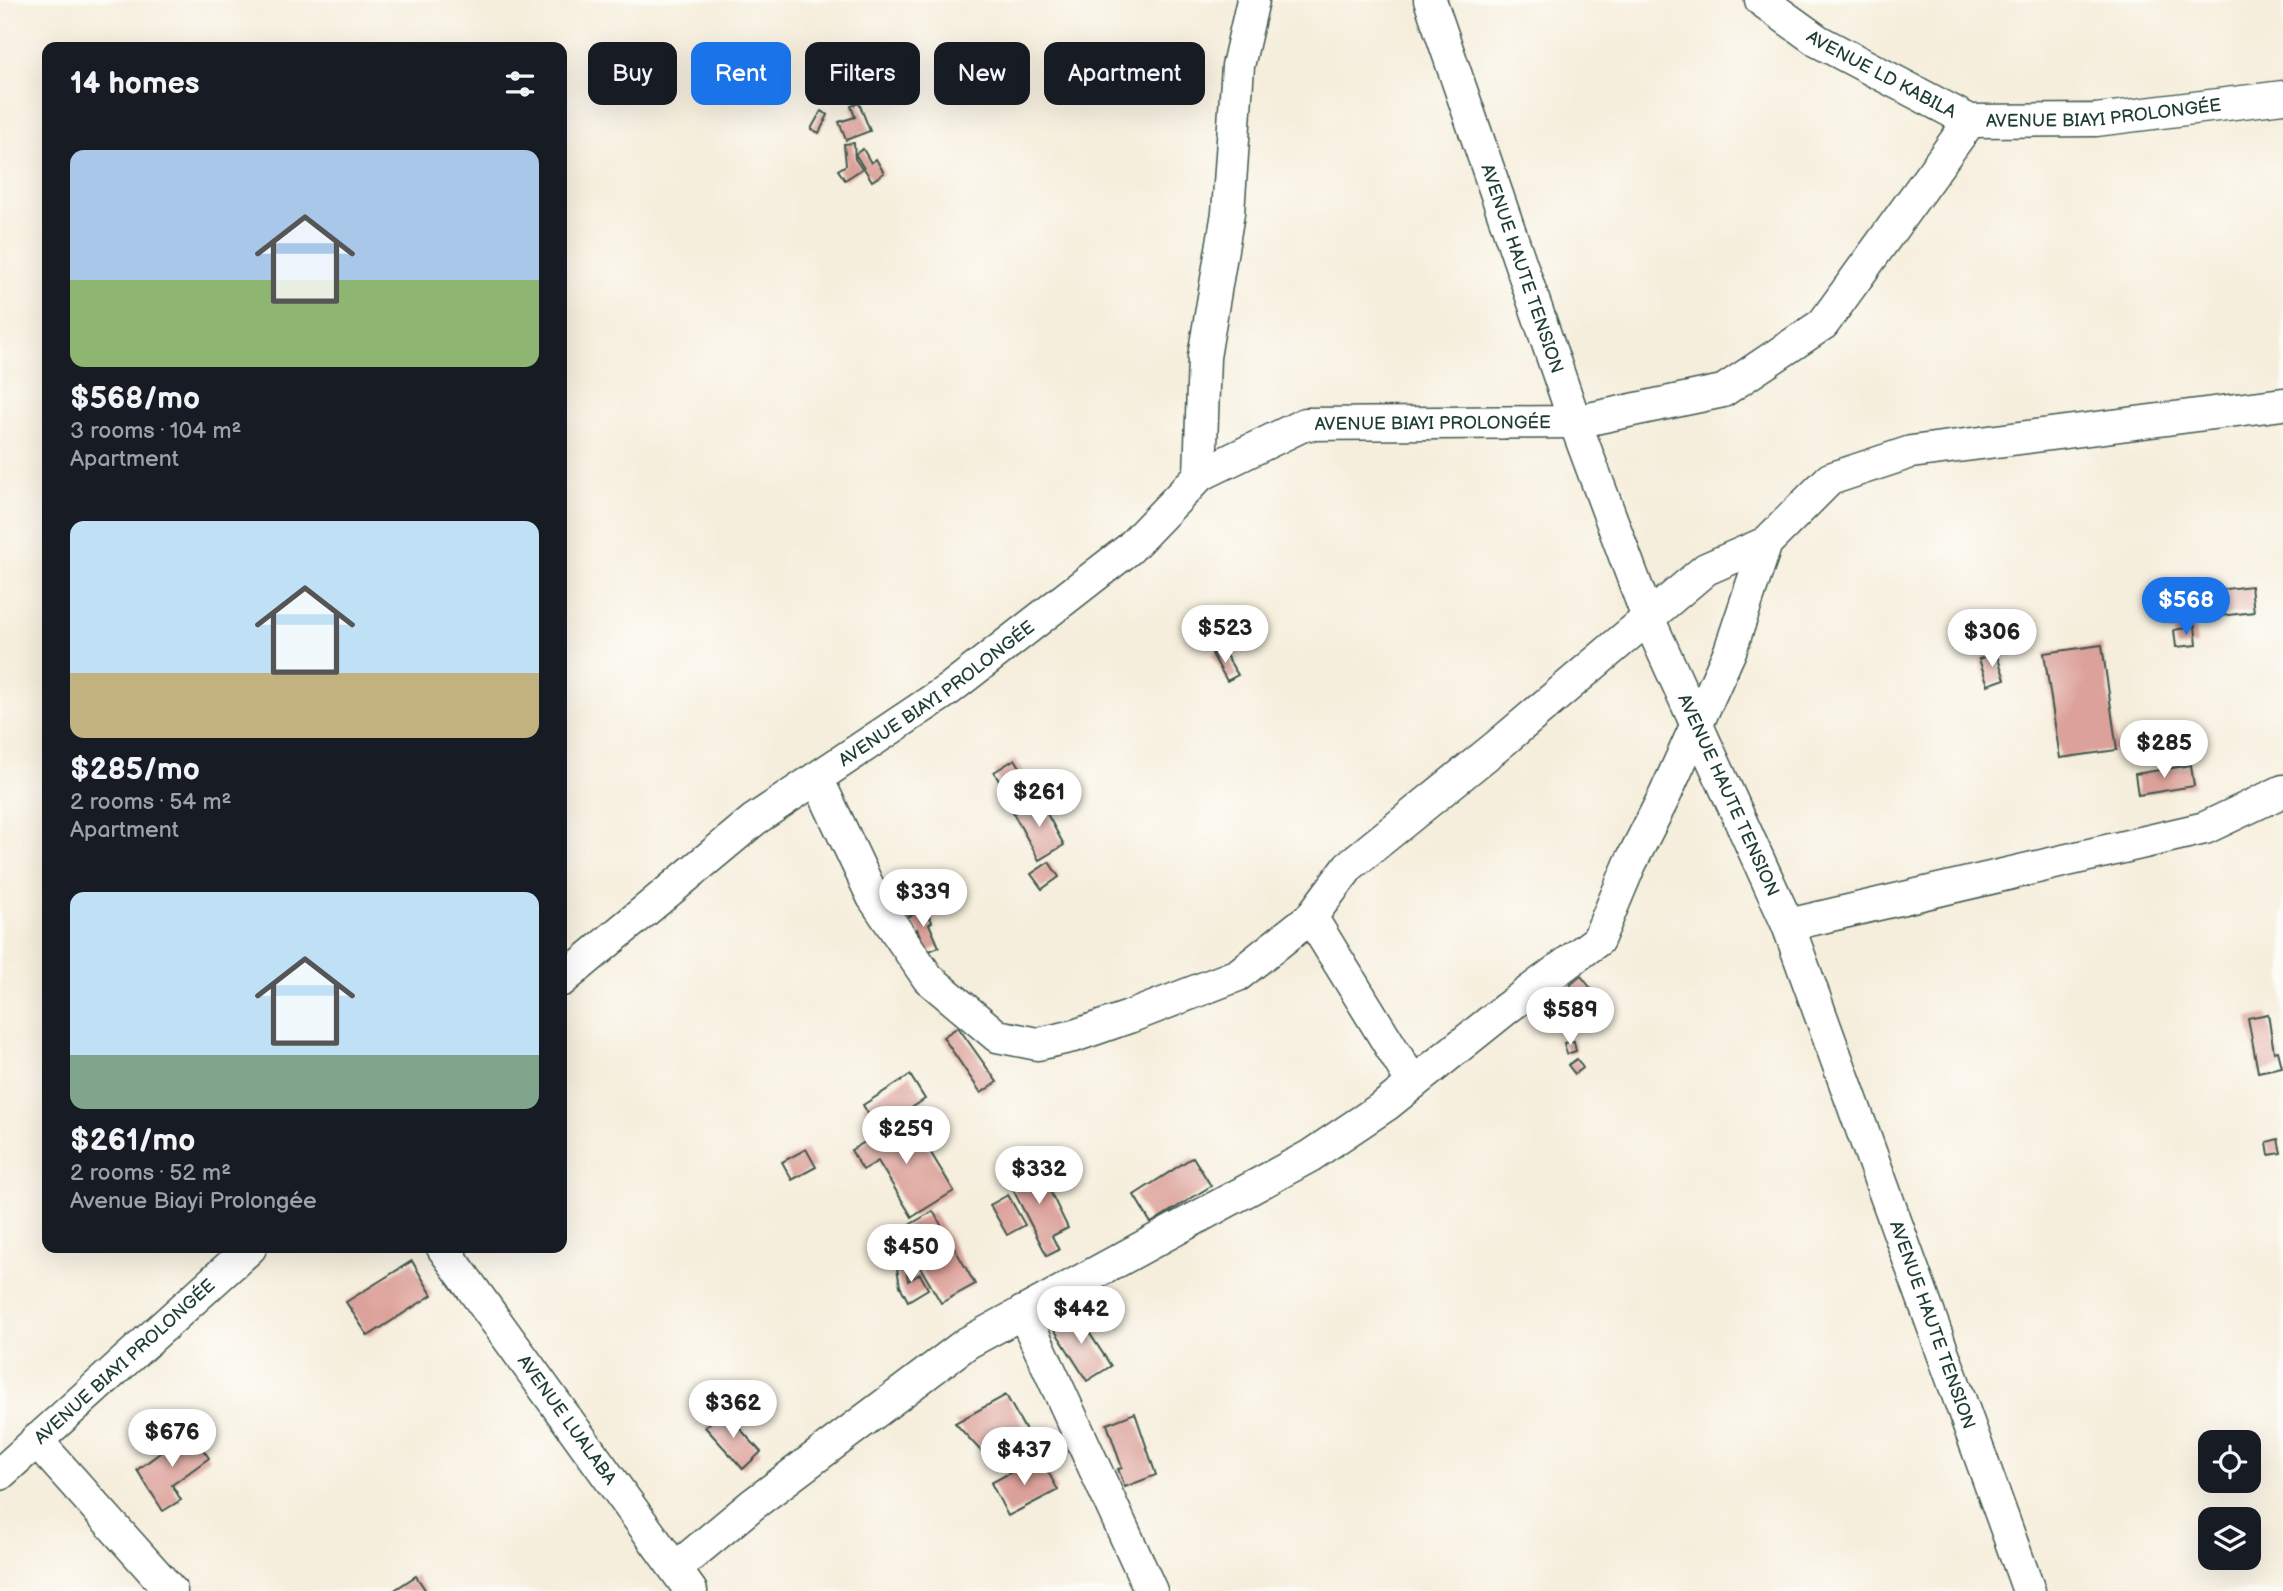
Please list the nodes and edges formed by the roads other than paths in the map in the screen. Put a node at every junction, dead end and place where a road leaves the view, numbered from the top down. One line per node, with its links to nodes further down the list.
1 (1253, 0): 8 (street)
2 (1430, 0): 7 (street, AVENUE HAUTE TENSION)
3 (1761, 0): 5 (street, AVENUE LD KABILA)
4 (2283, 97): 5 (street, AVENUE BIAYI PROLONGÉE)
5 (1970, 121): 7 (street, AVENUE BIAYI PROLONGÉE)
6 (2283, 404): 9 (street)
7 (1575, 422): 8 (street, AVENUE BIAYI PROLONGÉE); 10 (street, AVENUE HAUTE TENSION)
8 (1199, 475): 12 (street, AVENUE BIAYI PROLONGÉE)
9 (1766, 543): 10 (street); 11 (street)
10 (1648, 618): 11 (street, AVENUE HAUTE TENSION); 14 (street)
11 (1697, 722): 15 (street, AVENUE HAUTE TENSION); 17 (street)
12 (817, 778): 14 (street); 16 (street, AVENUE BIAYI PROLONGÉE)
13 (2283, 791): 15 (street)
14 (1311, 917): 17 (street)
15 (1788, 925): 26 (street, AVENUE HAUTE TENSION)
16 (567, 976)
17 (1413, 1083): 20 (street)
18 (244, 1253): 21 (street, AVENUE BIAYI PROLONGÉE)
19 (447, 1253): 23 (street, AVENUE LUALABA)
20 (1023, 1312): 23 (street); 25 (street)
21 (36, 1440): 22 (street, AVENUE BIAYI PROLONGÉE); 24 (street)
22 (0, 1474)
23 (683, 1580)
24 (171, 1591)
25 (1151, 1591)
26 (2029, 1591)

